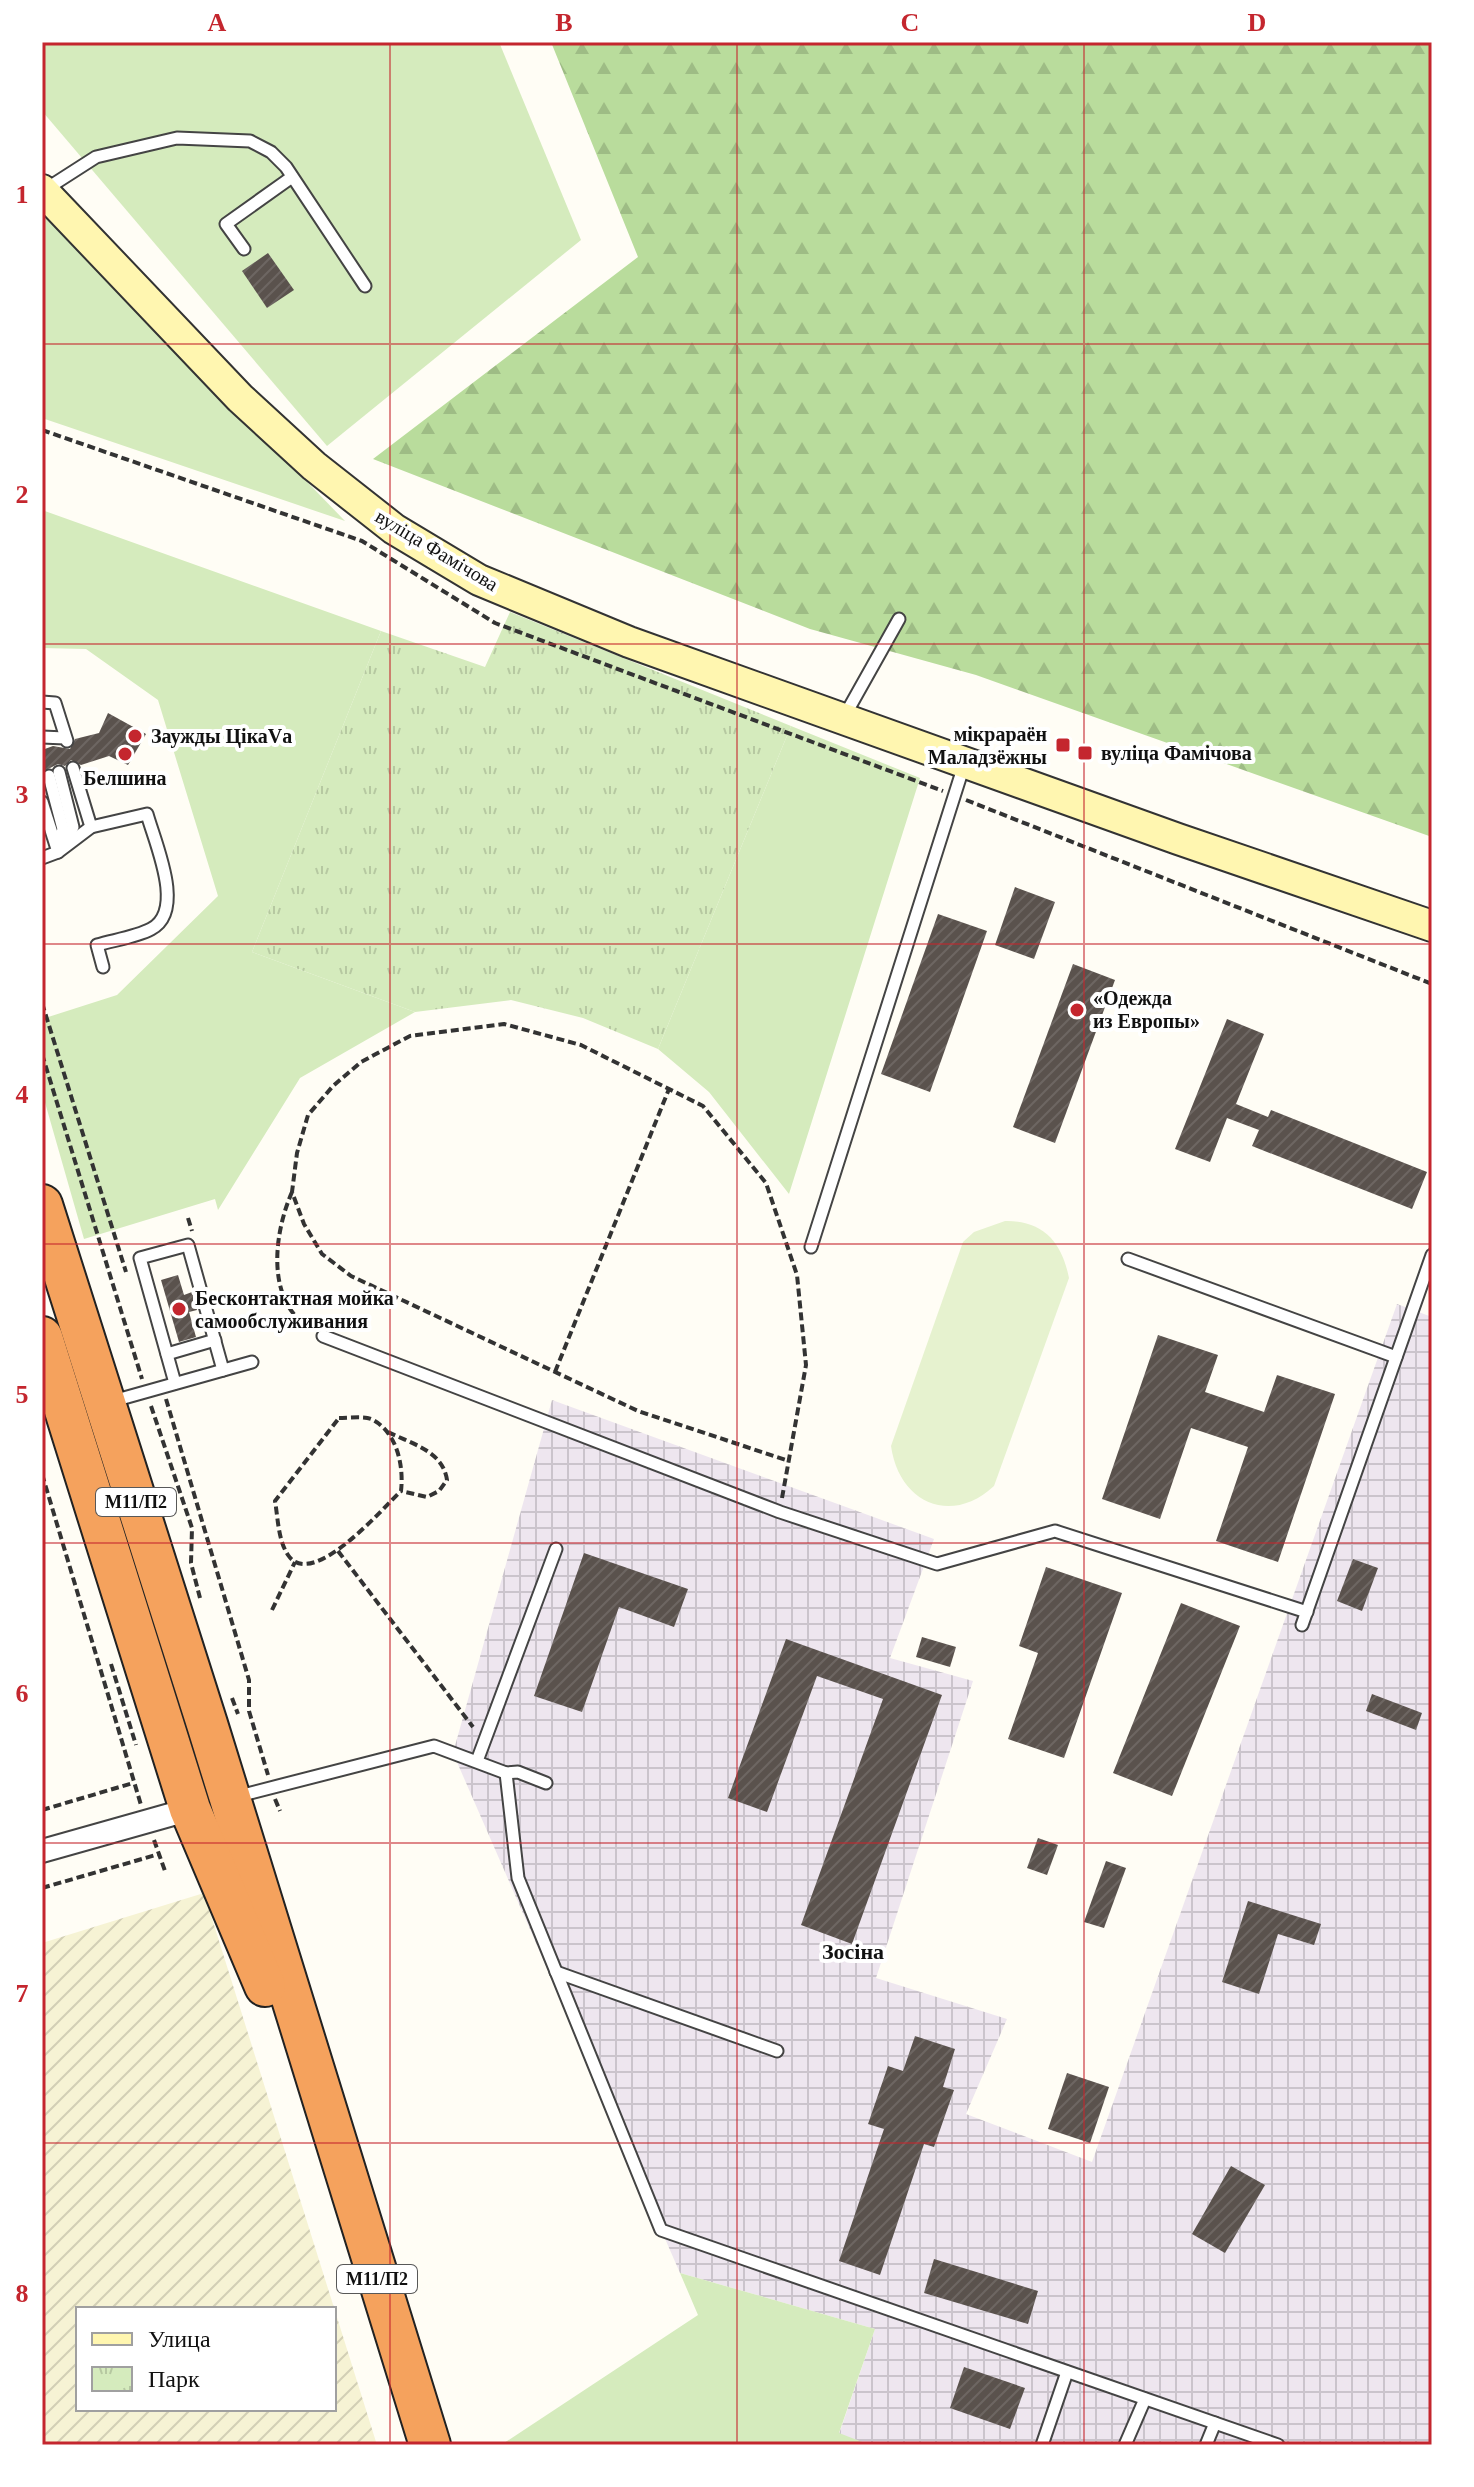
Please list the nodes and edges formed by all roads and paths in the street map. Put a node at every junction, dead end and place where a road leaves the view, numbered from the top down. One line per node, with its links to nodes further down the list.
1 (292, 177): 2 (lane); 3 (lane); 4 (lane)
2 (42, 190): 8 (main road, вуліца Фамічова)
3 (244, 249)
4 (365, 286)
5 (42, 430): 13 (path)
6 (899, 619): 8 (lane)
7 (42, 702): 9 (lane)
8 (843, 718): 10 (main road, вуліца Фамічова)
9 (48, 741)
10 (965, 762): 13 (lane); 19 (main road, вуліца Фамічова)
11 (73, 768): 15 (lane)
12 (54, 774): 17 (lane)
13 (955, 796): 21 (path); 26 (lane)
14 (42, 802): 17 (lane)
15 (91, 827): 17 (lane); 20 (lane)
16 (42, 837): 17 (lane)
17 (58, 852): 18 (lane)
18 (42, 858)
19 (1432, 926)
20 (103, 967)
21 (1432, 984)
22 (42, 1054): 38 (path)
23 (669, 1089): 24 (path); 36 (path); 41 (path)
24 (292, 1192): 29 (path); 36 (path)
25 (42, 1205): 39 (highway, М11/П2)
26 (811, 1247)
27 (1432, 1255): 33 (lane)
28 (1128, 1259): 33 (lane)
29 (323, 1336): 44 (lane)
30 (42, 1337): 62 (highway, М11/П2)
31 (215, 1340): 32 (lane); 32 (lane); 35 (lane)
32 (167, 1354): 37 (lane)
33 (1396, 1357): 50 (lane)
34 (252, 1362): 35 (lane)
35 (223, 1370): 37 (lane)
36 (554, 1373): 41 (path)
37 (175, 1383): 38 (lane)
38 (146, 1391): 39 (lane); 48 (path)
39 (104, 1403): 61 (highway, М11/П2)
40 (386, 1431): 43 (path); 43 (path); 47 (path)
41 (789, 1461): 44 (path)
42 (42, 1474): 58 (path)
43 (401, 1491): 46 (path)
44 (780, 1512): 50 (lane)
45 (556, 1549): 55 (lane)
46 (338, 1551): 47 (path); 55 (path)
47 (295, 1562): 49 (path)
48 (201, 1604)
49 (272, 1610)
50 (1307, 1612): 51 (lane)
51 (1302, 1625)
52 (228, 1685): 54 (path)
53 (249, 1711): 60 (path)
54 (238, 1714)
55 (484, 1742): 56 (lane)
56 (477, 1761): 57 (lane); 60 (lane)
57 (506, 1773): 59 (lane); 70 (lane)
58 (133, 1783): 63 (path); 65 (path)
59 (546, 1783)
60 (271, 1788): 61 (lane); 64 (path)
61 (230, 1798): 62 (street); 72 (highway, М11/П2)
62 (190, 1809): 65 (street); 72 (highway, М11/П2)
63 (42, 1810)
64 (280, 1811)
65 (147, 1820): 66 (street); 67 (path)
66 (42, 1851)
67 (159, 1854): 68 (path); 69 (path)
68 (165, 1871)
69 (42, 1888)
70 (556, 1972): 71 (lane); 73 (lane)
71 (777, 2051)
72 (325, 2113): 76 (highway, М11/П2)
73 (1067, 2372): 74 (lane); 77 (lane)
74 (1145, 2399): 75 (lane); 78 (lane)
75 (1215, 2423): 79 (lane); 80 (lane)
76 (430, 2445)
77 (1042, 2445)
78 (1125, 2445)
79 (1206, 2445)
80 (1278, 2445)

